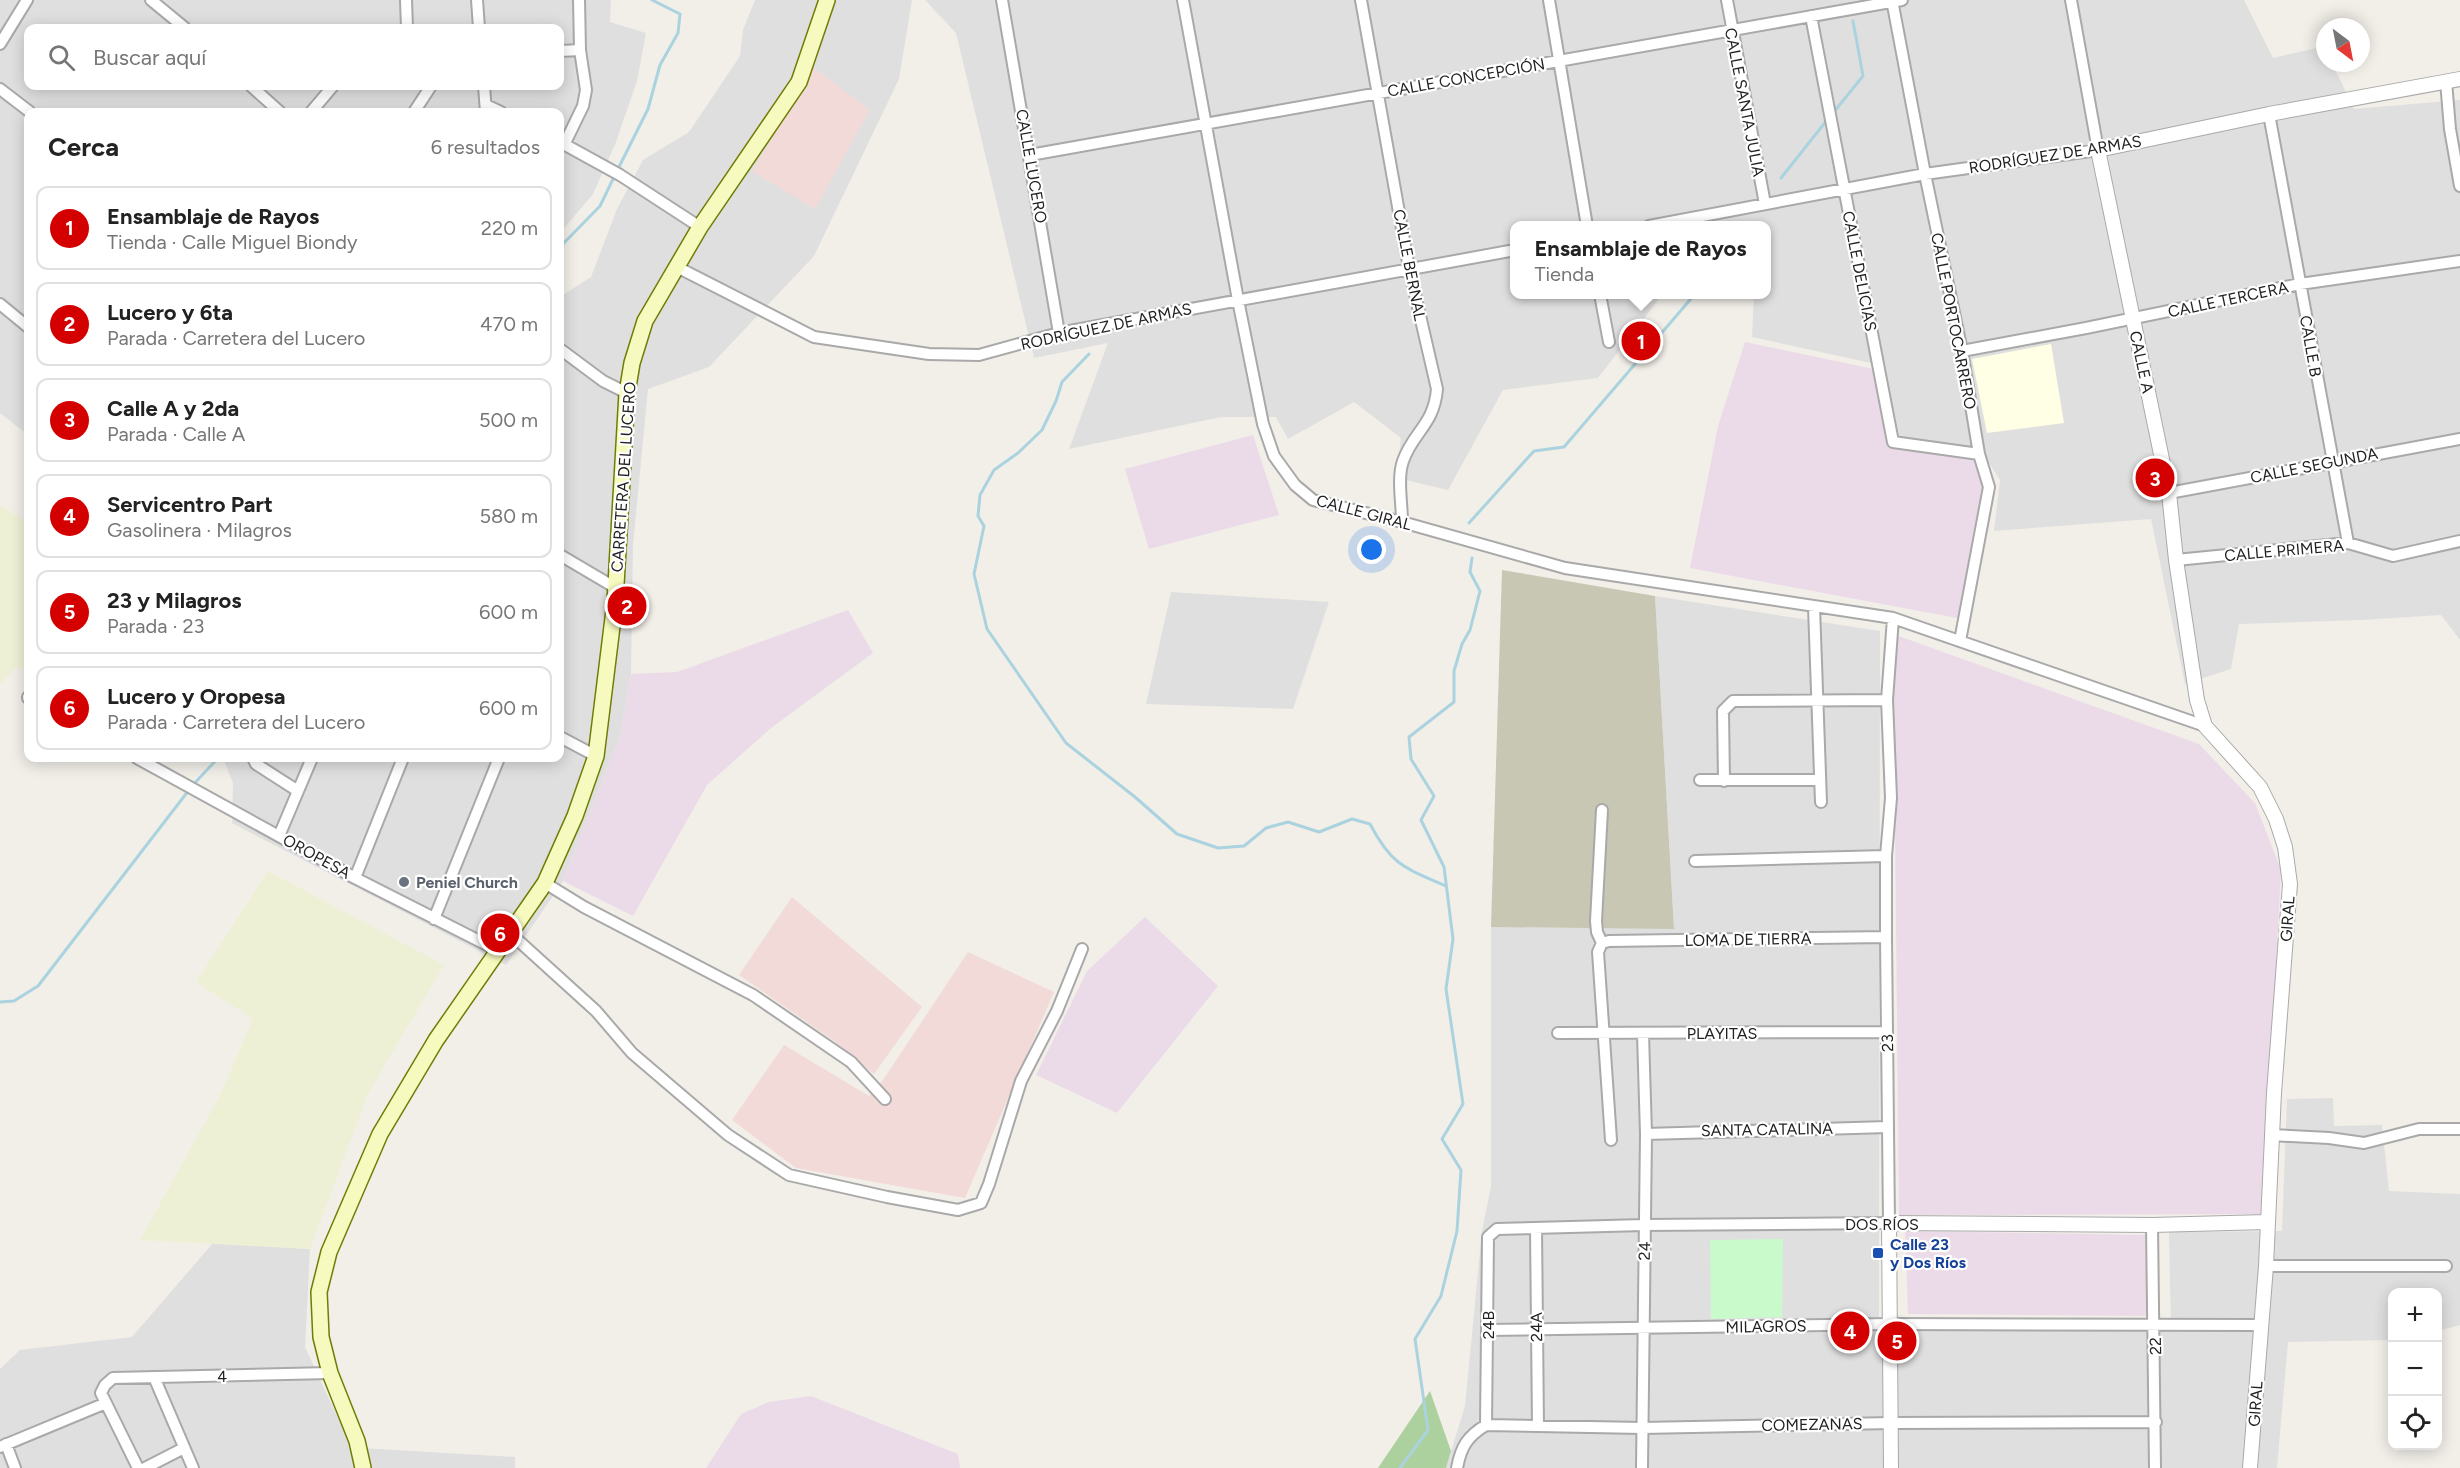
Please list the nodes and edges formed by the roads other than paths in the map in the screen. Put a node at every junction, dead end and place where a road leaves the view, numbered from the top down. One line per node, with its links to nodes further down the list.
1 (27, 0): 19 (street)
2 (151, 0): 15 (street)
3 (406, 0): 16 (street)
4 (477, 0): 17 (street)
5 (579, 0): 20 (street)
6 (827, 0): 47 (main road, CARRETERA DEL LUCERO)
7 (1002, 0): 40 (street, CALLE LUCERO)
8 (1183, 0): 36 (street, CALLE GIRAL)
9 (1361, 0): 29 (street, CALLE BERNAL)
10 (1549, 0): 22 (street)
11 (1727, 0): 18 (street, CALLE SANTA JULIA)
12 (2071, 0): 39 (street, CALLE A)
13 (1895, 1): 14 (street, CALLE CONCEPCIÓN); 41 (street, CALLE PORTOCARRERO)
14 (1811, 16): 18 (street, CALLE CONCEPCIÓN); 43 (street, CALLE DELICIAS)
15 (180, 24)
16 (407, 24)
17 (479, 24)
18 (1731, 29): 22 (street, CALLE CONCEPCIÓN); 44 (street, CALLE SANTA JULIA)
19 (0, 44)
20 (580, 50): 21 (street); 37 (street)
21 (564, 51)
22 (1561, 61): 29 (street, CALLE CONCEPCIÓN); 45 (street)
23 (2453, 80): 35 (street, RODRÍGUEZ DE ARMAS); 42 (street)
24 (0, 89): 30 (street)
25 (255, 90): 31 (street)
26 (330, 90): 32 (street)
27 (428, 90): 33 (street)
28 (484, 90): 34 (street)
29 (1379, 92): 36 (street, CALLE CONCEPCIÓN); 51 (street, CALLE BERNAL)
30 (25, 108)
31 (275, 108)
32 (314, 108)
33 (417, 108)
34 (486, 108)
35 (2269, 114): 39 (street, RODRÍGUEZ DE ARMAS); 52 (street, CALLE B)
36 (1206, 124): 40 (street, CALLE CONCEPCIÓN); 54 (street, CALLE GIRAL)
37 (564, 140)
38 (564, 145): 47 (street)
39 (2098, 150): 41 (street, RODRÍGUEZ DE ARMAS); 56 (street, CALLE A)
40 (1030, 154): 58 (street, CALLE LUCERO)
41 (1925, 174): 43 (street, RODRÍGUEZ DE ARMAS); 60 (street, CALLE PORTOCARRERO)
42 (2460, 186)
43 (1844, 190): 44 (street, RODRÍGUEZ DE ARMAS); 64 (street, CALLE DELICIAS)
44 (1765, 204): 46 (street, RODRÍGUEZ DE ARMAS)
45 (1586, 221)
46 (1671, 221)
47 (700, 227): 50 (main road, CARRETERA DEL LUCERO)
48 (1510, 251): 51 (street, RODRÍGUEZ DE ARMAS)
49 (2460, 261): 52 (street, CALLE TERCERA)
50 (675, 266): 58 (street, RODRÍGUEZ DE ARMAS); 62 (main road, CARRETERA DEL LUCERO)
51 (1409, 268): 54 (street, RODRÍGUEZ DE ARMAS); 67 (street, CALLE BERNAL)
52 (2300, 284): 56 (street, CALLE TERCERA); 65 (street, CALLE B)
53 (1601, 299): 59 (street)
54 (1238, 300): 58 (street, RODRÍGUEZ DE ARMAS); 67 (street, CALLE GIRAL)
55 (0, 304): 57 (street)
56 (2133, 318): 60 (street, CALLE TERCERA); 66 (street, CALLE A)
57 (24, 324)
58 (1059, 333)
59 (1609, 342)
60 (1962, 351): 64 (street, CALLE PORTOCARRERO)
61 (564, 352): 62 (street)
62 (627, 393): 72 (main road, CARRETERA DEL LUCERO)
63 (2460, 439): 65 (street, CALLE SEGUNDA)
64 (1979, 454): 75 (street, CALLE PORTOCARRERO)
65 (2332, 462): 66 (street, CALLE SEGUNDA); 69 (street, CALLE B)
66 (2169, 493): 71 (street, CALLE A)
67 (1402, 522): 73 (street, CALLE GIRAL)
68 (2460, 541): 69 (street, CALLE PRIMERA)
69 (2348, 543): 71 (street, CALLE PRIMERA)
70 (564, 557): 72 (street)
71 (2176, 560): 78 (street, CALLE A)
72 (616, 588): 80 (main road, CARRETERA DEL LUCERO)
73 (1814, 607): 74 (street, CALLE GIRAL); 76 (street)
74 (1893, 618): 75 (street, GIRAL); 77 (street, 23)
75 (1960, 641): 78 (street, GIRAL)
76 (1817, 699): 77 (street); 87 (street); 88 (street)
77 (1887, 700): 93 (street, 23)
78 (2205, 726): 111 (street, GIRAL)
79 (564, 739): 80 (street)
80 (596, 756): 96 (main road, CARRETERA DEL LUCERO)
81 (144, 762): 92 (street, OROPESA)
82 (255, 762): 89 (street)
83 (310, 762): 89 (street)
84 (401, 762): 95 (street)
85 (497, 762): 97 (street)
86 (1700, 780): 88 (street)
87 (1820, 780): 88 (street); 90 (street)
88 (1724, 781)
89 (298, 791): 92 (street)
90 (1821, 802)
91 (1602, 810): 100 (street)
92 (279, 836): 95 (street, OROPESA)
93 (1886, 856): 94 (street); 99 (street, 23)
94 (1695, 861)
95 (355, 878): 97 (street, OROPESA)
96 (545, 883): 98 (main road, CARRETERA DEL LUCERO); 107 (street)
97 (434, 919): 102 (street, OROPESA)
98 (511, 934): 101 (street); 102 (main road, CARRETERA DEL LUCERO)
99 (1886, 938): 100 (street, LOMA DE TIERRA); 104 (street, 23)
100 (1606, 942): 103 (street)
101 (1082, 949)
102 (499, 951): 127 (main road, CARRETERA DEL LUCERO)
103 (1605, 1031): 105 (street, PLAYITAS); 106 (street, PLAYITAS); 112 (street)
104 (1887, 1032): 106 (street, PLAYITAS); 108 (street, 23)
105 (1558, 1033)
106 (1643, 1034): 110 (street, 24)
107 (885, 1099)
108 (1888, 1127): 110 (street, SANTA CATALINA); 114 (street, 23)
109 (2460, 1129): 111 (street)
110 (1646, 1134): 115 (street, 24)
111 (2271, 1135): 113 (street, GIRAL)
112 (1611, 1140)
113 (2267, 1222): 116 (street, DOS RÍOS); 119 (street, GIRAL)
114 (1889, 1223): 115 (street, DOS RÍOS); 116 (street, DOS RÍOS); 121 (street, 23)
115 (1644, 1225): 118 (street, DOS RÍOS); 125 (street, 24)
116 (2152, 1225): 123 (street, 22)
117 (1497, 1228): 118 (street, DOS RÍOS); 126 (street, 24B)
118 (1536, 1228): 124 (street, 24A)
119 (2265, 1266): 120 (street); 122 (street, GIRAL)
120 (2446, 1266)
121 (1890, 1324): 123 (street, MILAGROS); 125 (street, MILAGROS); 131 (street, 23)
122 (2260, 1325): 123 (street, MILAGROS); 146 (street, GIRAL)
123 (2155, 1326): 130 (street, 22)
124 (1536, 1328): 125 (street, MILAGROS); 126 (street, MILAGROS); 133 (street, 24A)
125 (1642, 1328): 134 (street, 24)
126 (1488, 1330): 132 (street, 24B)
127 (330, 1373): 128 (street, 4); 141 (main road, CARRETERA DEL LUCERO)
128 (154, 1377): 129 (street, 4); 136 (street)
129 (106, 1404): 135 (street); 138 (street)
130 (2156, 1422): 131 (street, COMEZANAS); 145 (street, 22)
131 (1892, 1423): 134 (street, COMEZANAS); 144 (street, 23)
132 (1486, 1425): 133 (street, COMEZANAS); 142 (street)
133 (1538, 1426): 134 (street, COMEZANAS)
134 (1642, 1428): 143 (street, 24)
135 (3, 1446): 137 (street)
136 (184, 1448): 139 (street); 140 (street)
137 (15, 1468)
138 (138, 1468)
139 (145, 1468)
140 (193, 1468)
141 (363, 1468)
142 (1457, 1468)
143 (1642, 1468)
144 (1891, 1468)
145 (2155, 1468)
146 (2250, 1468)

